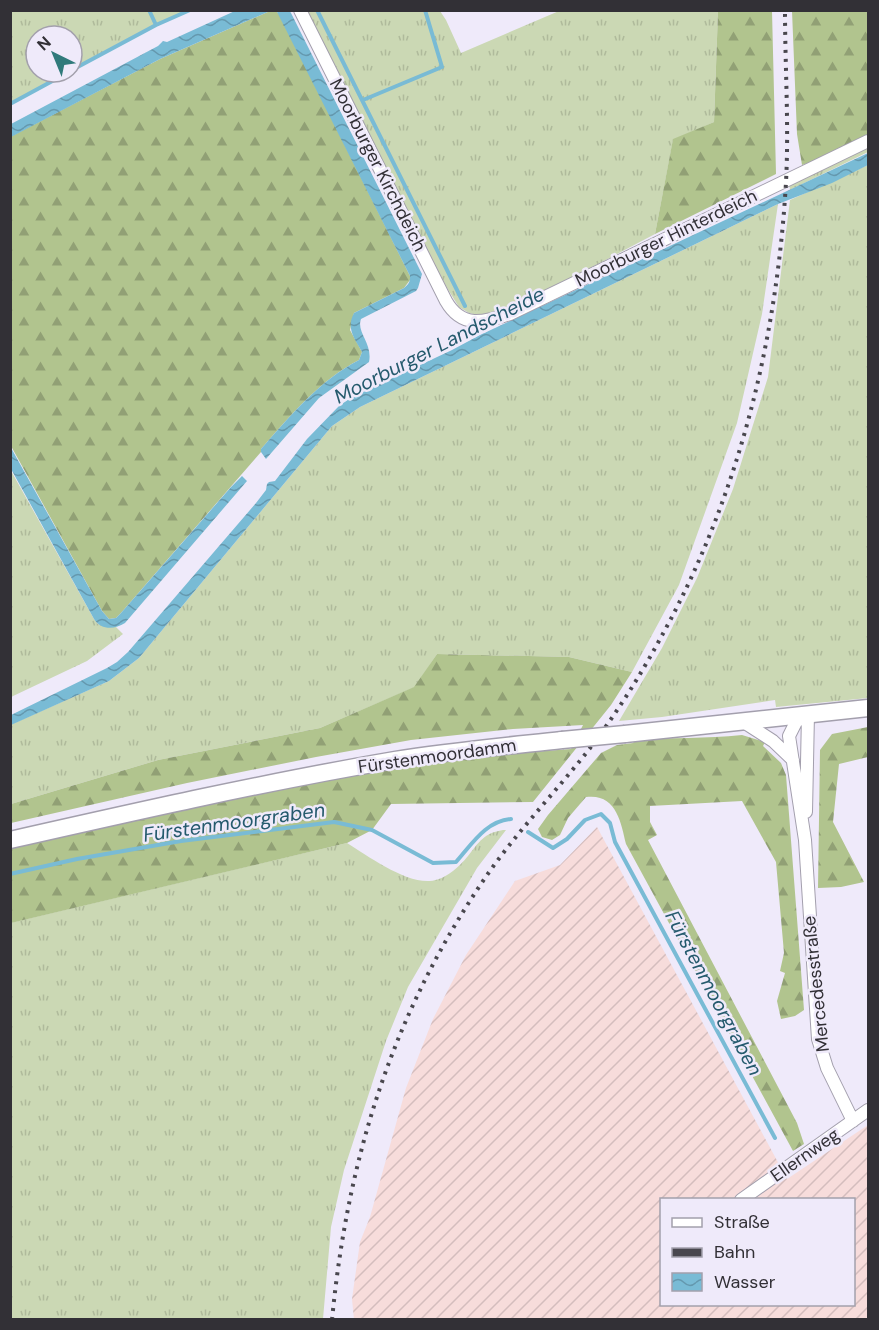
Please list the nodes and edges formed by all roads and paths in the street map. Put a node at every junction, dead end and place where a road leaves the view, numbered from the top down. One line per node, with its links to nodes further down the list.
1 (300, 10): 3 (street, Moorburger Kirchdeich)
2 (868, 141): 3 (street, Moorburger Hinterdeich)
3 (459, 317)
4 (868, 708): 5 (main road, Fürstenmoordamm)
5 (808, 714): 6 (main road, Fürstenmoordamm); 7 (street, Mercedesstraße); 9 (street, Mercedesstraße)
6 (742, 721): 7 (street); 8 (main road, Fürstenmoordamm, bridge)
7 (793, 760): 9 (street, Mercedesstraße)
8 (10, 840)
9 (804, 840): 11 (street, Mercedesstraße)
10 (868, 1110): 11 (street, Ellernweg)
11 (853, 1121): 12 (street, Ellernweg)
12 (744, 1198)

